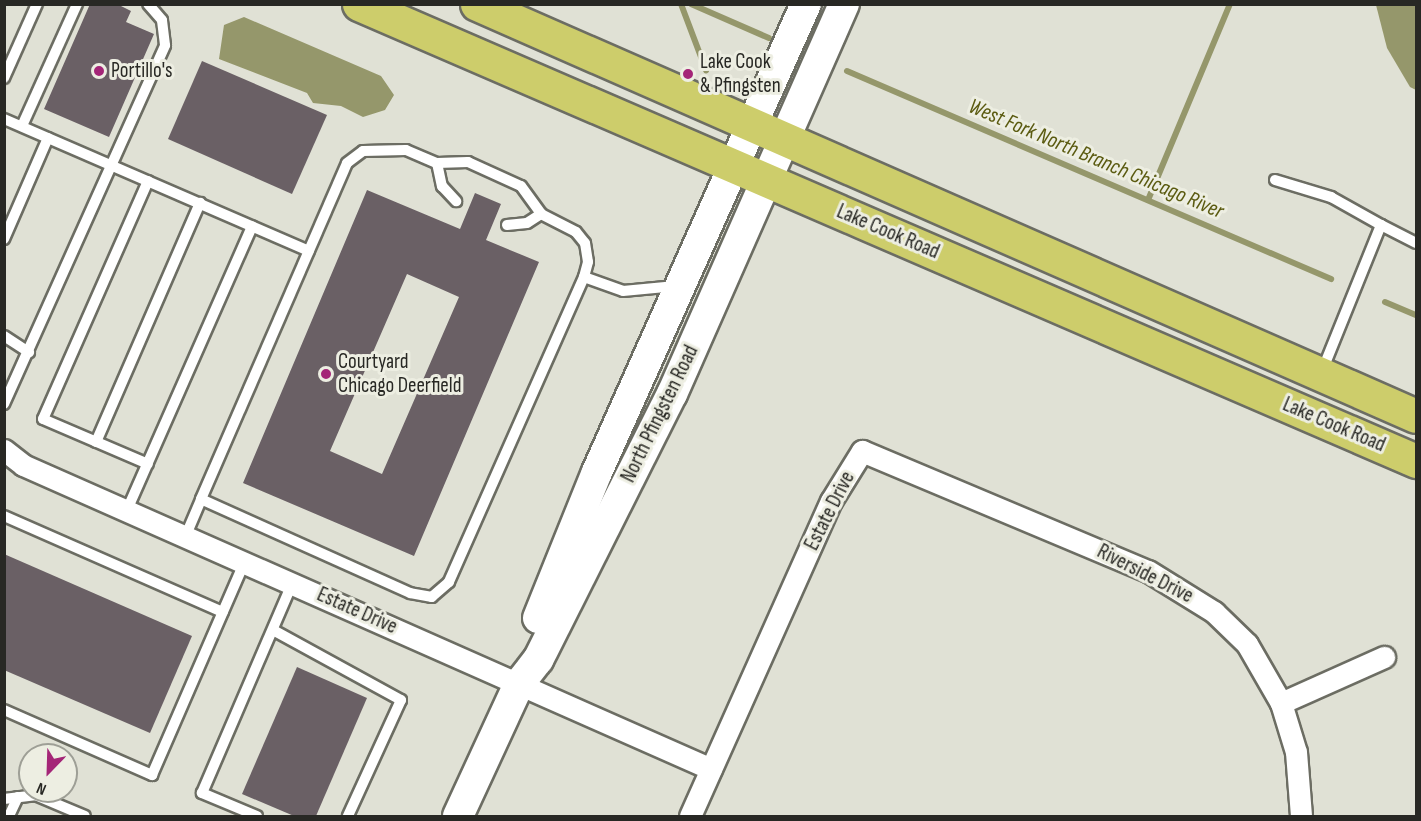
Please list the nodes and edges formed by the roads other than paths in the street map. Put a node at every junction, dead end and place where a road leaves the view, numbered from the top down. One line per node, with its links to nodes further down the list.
1 (37, 4): 8 (lane)
2 (77, 4): 11 (lane)
3 (148, 4): 15 (lane)
4 (359, 4): 16 (main road, Lake Cook Road)
5 (477, 4): 10 (main road, Lake Cook Road)
6 (806, 5): 10 (street, North Pfingsten Road)
7 (841, 12): 12 (street, North Pfingsten Road)
8 (4, 78)
9 (4, 119): 11 (lane)
10 (754, 123): 12 (main road, Lake Cook Road); 16 (street, North Pfingsten Road)
11 (22, 126): 13 (lane)
12 (785, 136): 17 (street, North Pfingsten Road); 33 (main road, Lake Cook Road)
13 (48, 138): 15 (lane); 26 (lane)
14 (437, 163): 20 (lane); 22 (lane); 28 (lane)
15 (111, 165): 19 (lane); 32 (lane)
16 (734, 166): 17 (main road, Lake Cook Road); 30 (street, North Pfingsten Road)
17 (767, 180): 39 (main road, Lake Cook Road); 50 (street, North Pfingsten Road)
18 (1275, 180): 24 (lane)
19 (148, 181): 21 (lane); 36 (lane)
20 (456, 201)
21 (200, 203): 25 (lane); 36 (lane)
22 (542, 214): 23 (lane); 29 (lane)
23 (507, 225)
24 (1381, 225): 27 (lane); 33 (lane)
25 (252, 226): 28 (lane); 40 (lane)
26 (4, 239)
27 (1416, 243)
28 (309, 251): 41 (lane)
29 (584, 277): 30 (lane); 41 (lane)
30 (679, 285): 50 (street, North Pfingsten Road)
31 (4, 336): 32 (lane)
32 (29, 352): 34 (lane)
33 (1321, 374): 35 (main road, Lake Cook Road)
34 (4, 404)
35 (1416, 416)
36 (96, 442): 40 (lane)
37 (862, 451): 51 (street, Riverside Drive); 53 (street, Estate Drive)
38 (6, 457): 42 (street, Estate Drive)
39 (1416, 461)
40 (148, 464): 42 (lane)
41 (201, 499): 44 (lane)
42 (128, 510): 44 (street, Estate Drive)
43 (4, 516): 47 (lane)
44 (186, 535): 45 (street, Estate Drive)
45 (245, 561): 46 (street, Estate Drive); 47 (lane)
46 (294, 582): 48 (lane); 50 (street, Estate Drive)
47 (223, 612): 52 (lane)
48 (273, 630): 59 (lane); 60 (lane)
49 (1384, 657): 51 (street)
50 (519, 684): 53 (street, Estate Drive); 61 (street, North Pfingsten Road)
51 (1281, 703): 63 (street, Riverside Drive)
52 (4, 710)
53 (711, 769): 62 (street, Estate Drive)
54 (18, 797): 55 (lane); 57 (lane)
55 (4, 799)
56 (54, 803): 58 (lane)
57 (9, 816)
58 (85, 816)
59 (257, 816)
60 (348, 816)
61 (458, 816)
62 (690, 816)
63 (1301, 816)

